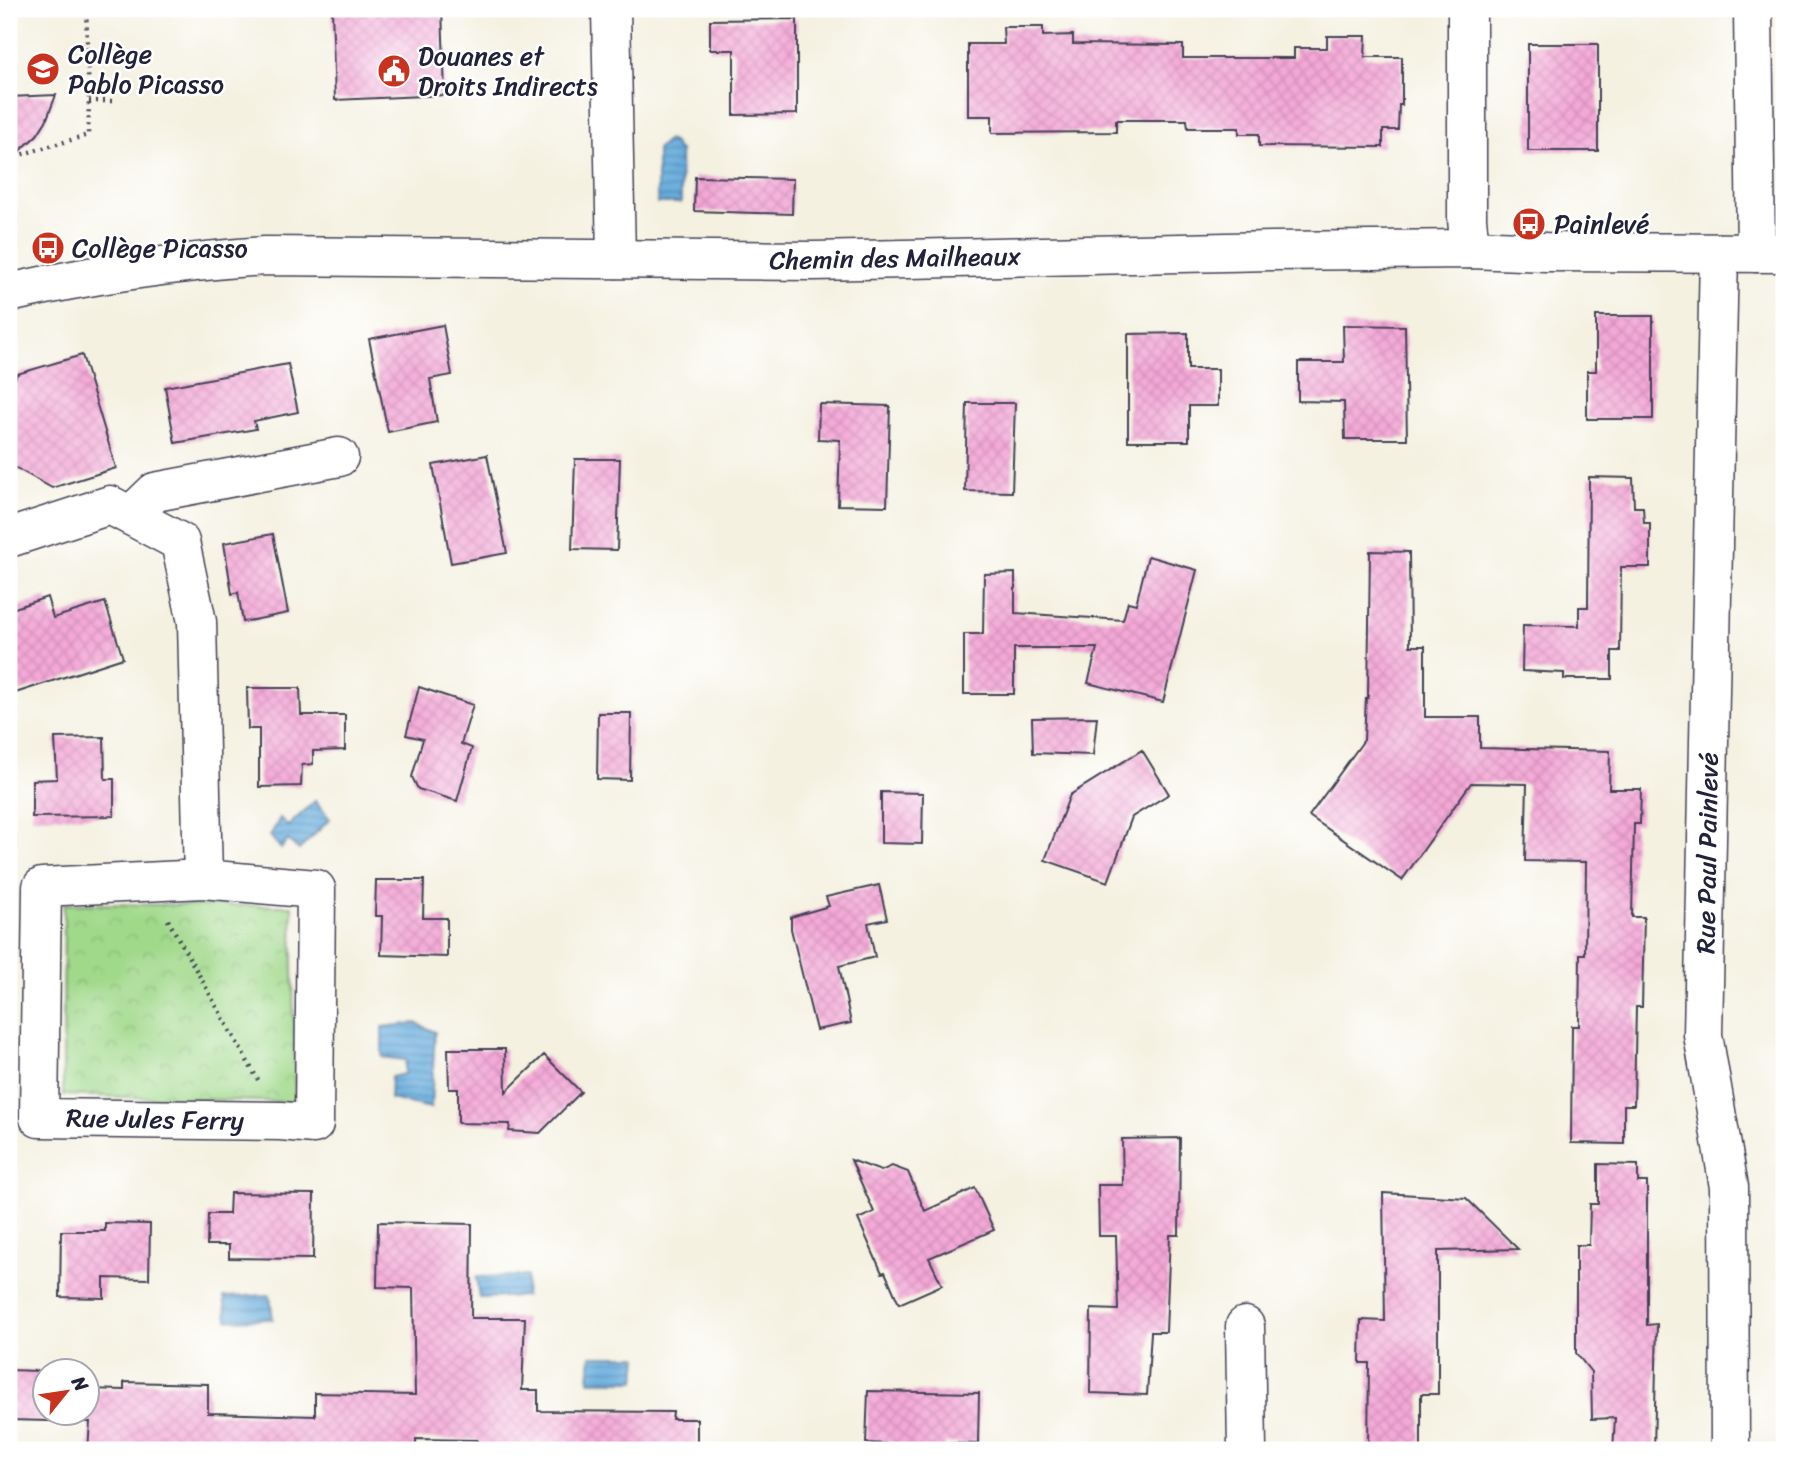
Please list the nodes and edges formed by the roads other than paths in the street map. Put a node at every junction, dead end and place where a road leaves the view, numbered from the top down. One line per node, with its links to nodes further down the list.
1 (611, 9): 7 (street)
2 (1467, 9): 4 (street)
3 (1753, 9): 6 (street)
4 (1470, 249): 5 (street, Chemin des Mailheaux); 7 (street, Chemin des Mailheaux)
5 (1719, 253): 6 (street, Chemin des Mailheaux); 15 (street, Rue Paul Painlevé)
6 (1770, 253)
7 (616, 259): 8 (street, Chemin des Mailheaux)
8 (9, 293)
9 (339, 457): 10 (street)
10 (131, 515): 11 (street); 12 (street)
11 (9, 538)
12 (203, 879): 12 (street, Rue Jules Ferry)
13 (1245, 1326): 14 (street)
14 (1247, 1450)
15 (1730, 1450)

